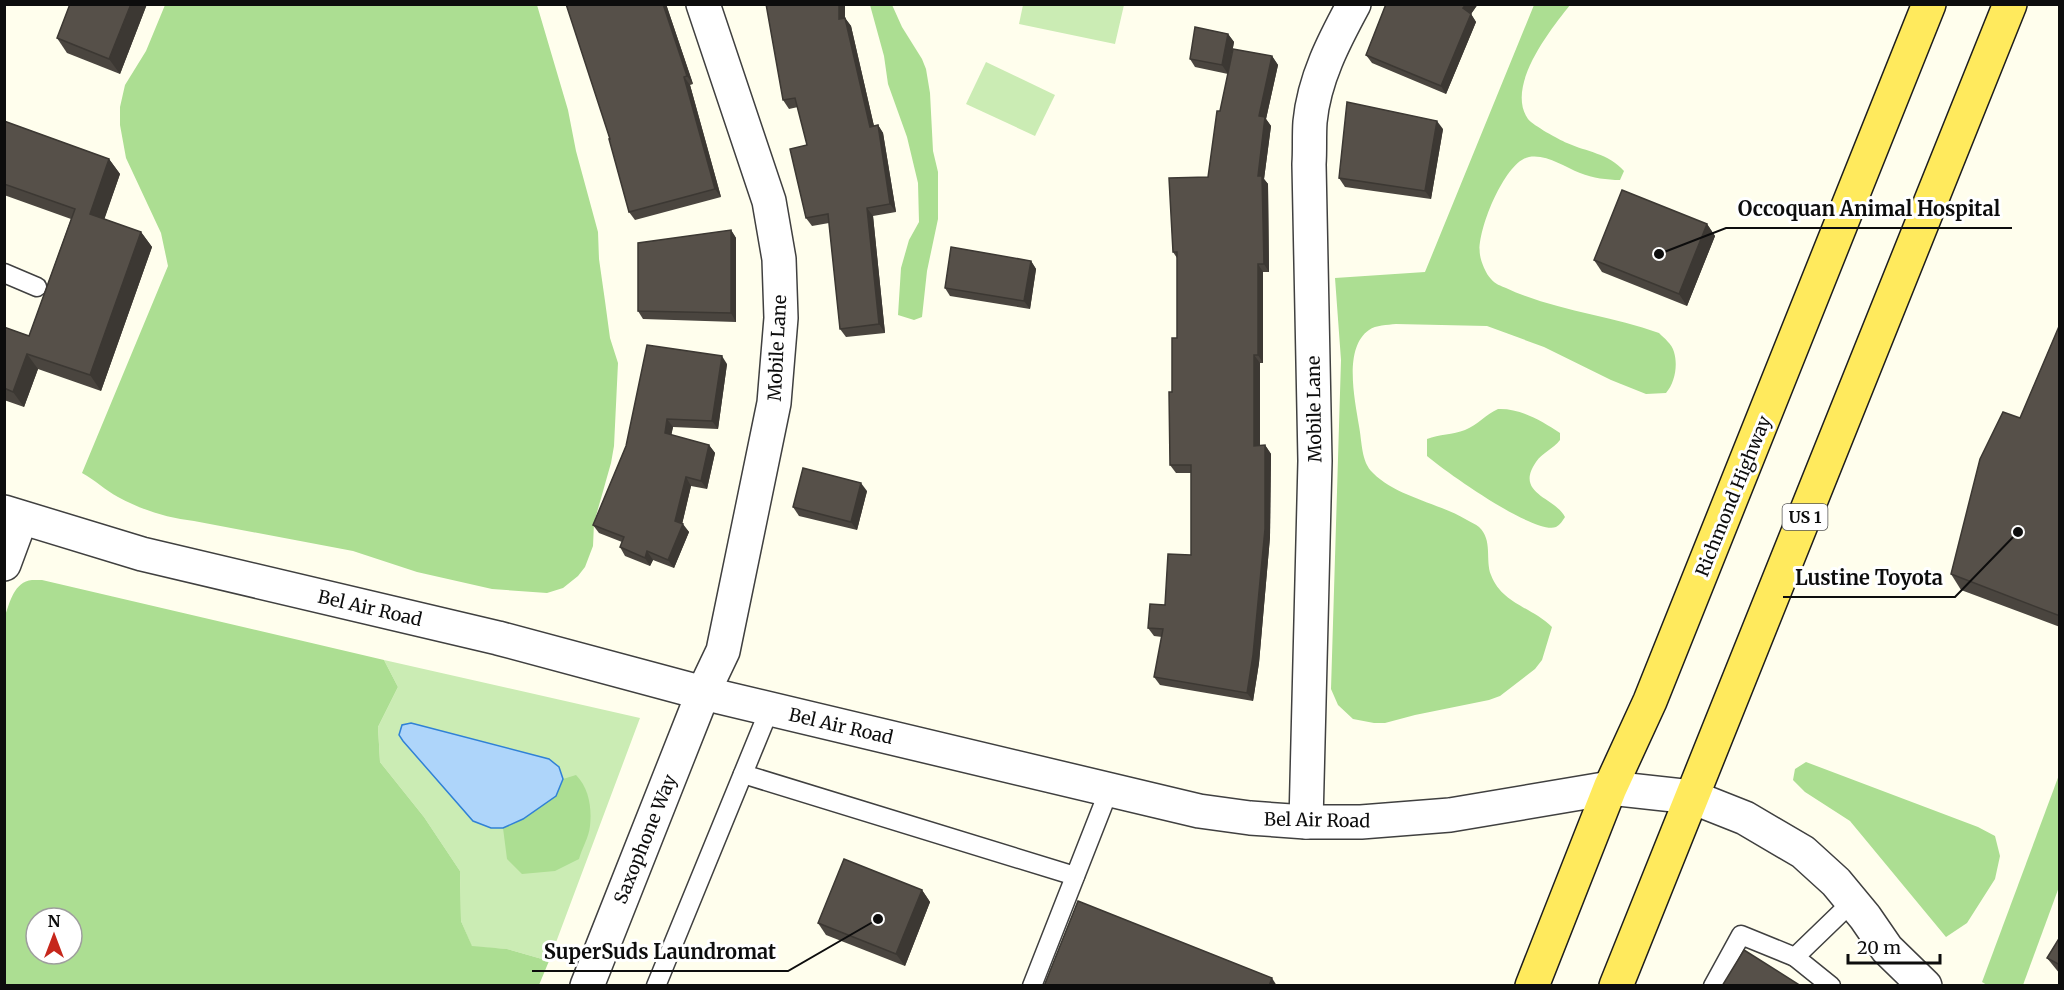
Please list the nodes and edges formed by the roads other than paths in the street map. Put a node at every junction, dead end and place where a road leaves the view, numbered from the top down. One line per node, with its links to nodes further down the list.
1 (703, 4): 9 (street, Mobile Lane)
2 (1354, 4): 15 (street, Mobile Lane)
3 (1929, 4): 12 (main road, Richmond Highway)
4 (1997, 13): 14 (main road, US 1)
5 (4, 273): 6 (lane)
6 (37, 286)
7 (13, 515): 8 (street); 9 (street, Bel Air Road)
8 (4, 564)
9 (703, 693): 10 (street, Bel Air Road); 19 (street, Saxophone Way)
10 (770, 708): 11 (lane); 13 (street, Bel Air Road)
11 (743, 774): 16 (lane); 20 (lane)
12 (1610, 788): 14 (street, Bel Air Road); 15 (street, Bel Air Road); 22 (main road, Richmond Highway)
13 (1109, 790): 15 (street, Bel Air Road); 16 (lane)
14 (1692, 797): 17 (street, Bel Air Road); 23 (main road, US 1)
15 (1306, 822)
16 (1075, 876): 21 (lane)
17 (1853, 902): 18 (lane); 26 (street, Bel Air Road)
18 (1795, 957): 24 (lane); 25 (lane)
19 (587, 986)
20 (656, 986)
21 (1032, 986)
22 (1532, 986)
23 (1616, 986)
24 (1713, 986)
25 (1831, 986)
26 (1925, 986)

